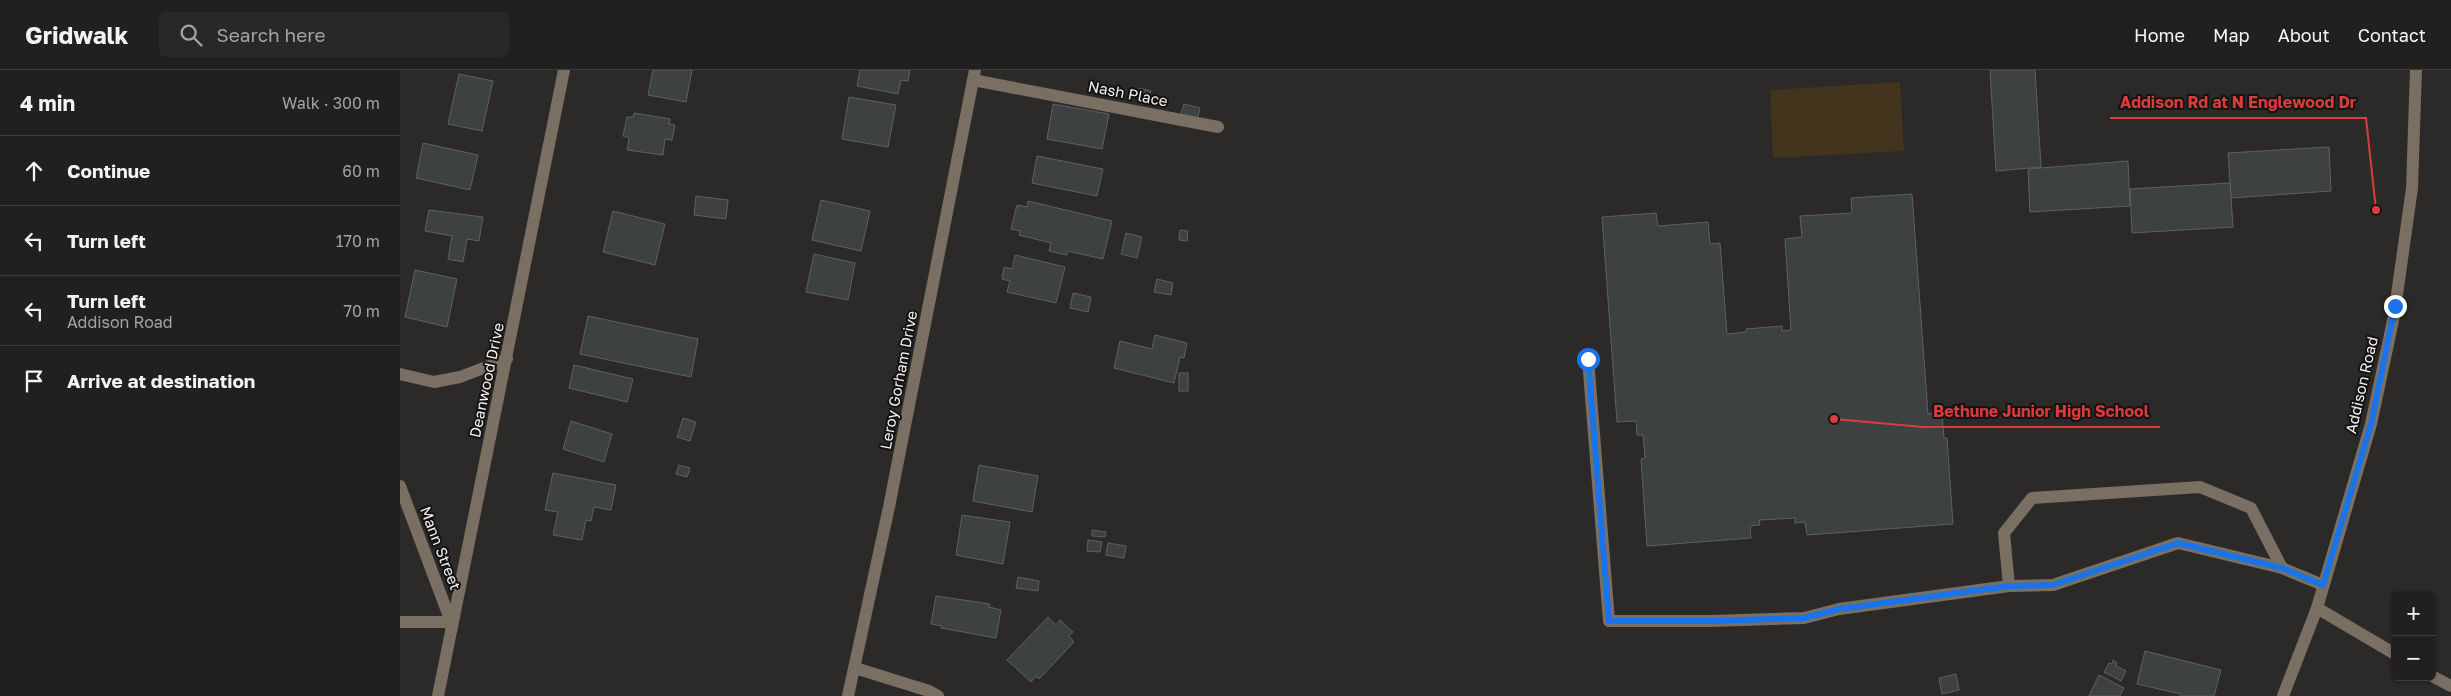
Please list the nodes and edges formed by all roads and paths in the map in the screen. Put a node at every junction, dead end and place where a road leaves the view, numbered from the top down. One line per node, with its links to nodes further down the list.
1 (564, 70): 5 (street, Deanwood Drive)
2 (2416, 70): 10 (street, Addison Road)
3 (974, 75): 4 (street, Nash Place); 16 (street, Leroy Gorham Drive)
4 (1218, 127)
5 (507, 359): 7 (street); 14 (street, Deanwood Drive)
6 (1588, 359): 11 (street)
7 (400, 374)
8 (400, 486): 14 (street, Mann Street)
9 (2282, 568): 10 (street); 11 (street); 11 (street)
10 (2323, 585): 12 (street, Addison Road)
11 (2009, 586)
12 (2317, 608): 15 (street); 22 (street, Addison Road)
13 (400, 622): 14 (street)
14 (452, 622): 19 (street, Deanwood Drive)
15 (2391, 652)
16 (855, 668): 20 (street, Leroy Gorham Drive); 21 (street)
17 (2436, 678): 18 (street)
18 (2451, 686)
19 (438, 696)
20 (848, 696)
21 (938, 696)
22 (2283, 696)

